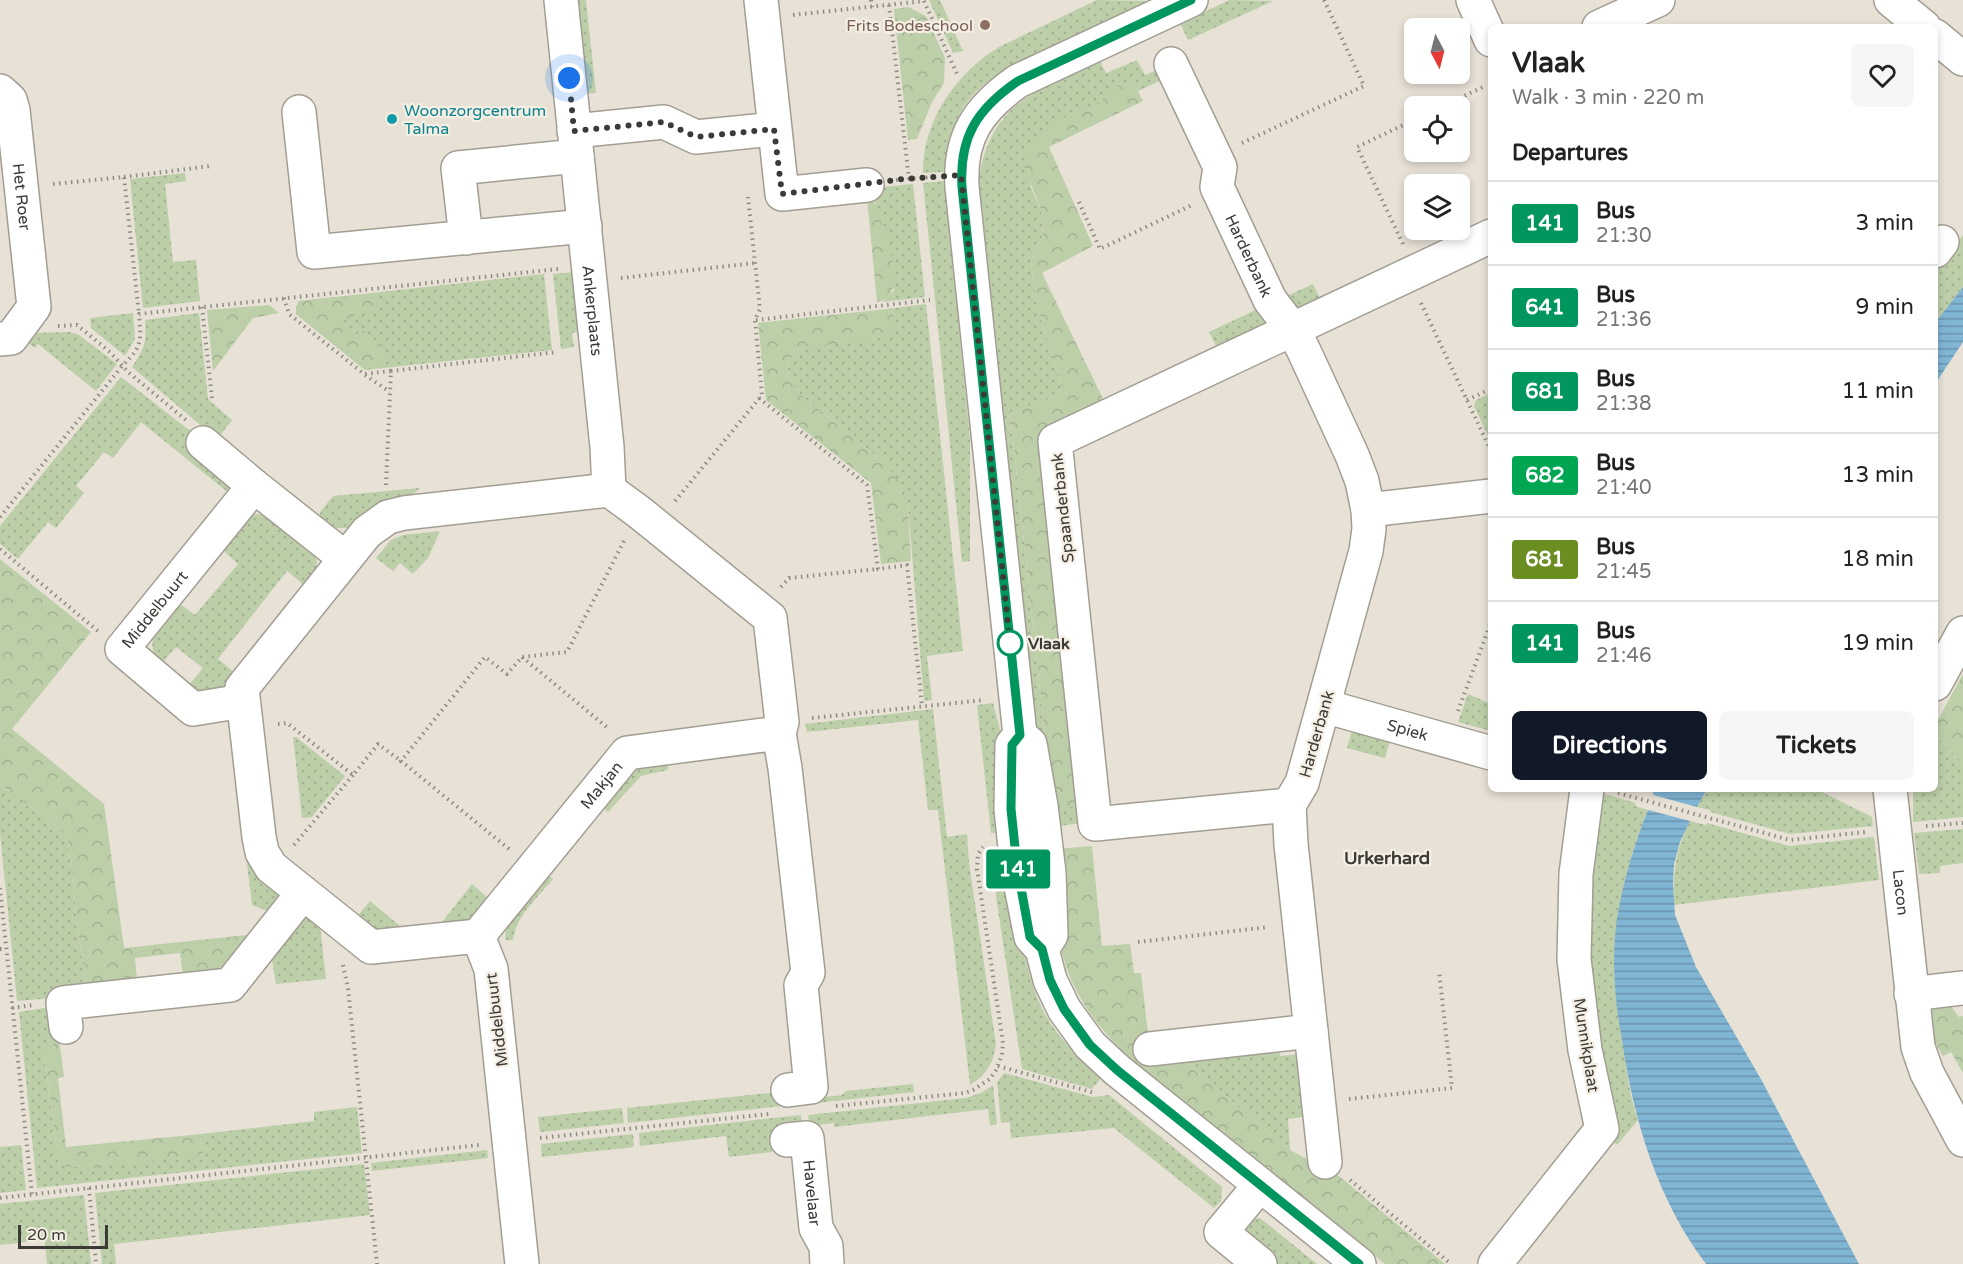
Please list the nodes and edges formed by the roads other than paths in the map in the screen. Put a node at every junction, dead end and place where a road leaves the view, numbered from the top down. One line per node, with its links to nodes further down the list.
1 (561, 0): 16 (street, Ankerplaats)
2 (1191, 0): 47 (street)
3 (1473, 0): 9 (street)
4 (1658, 0): 7 (street)
5 (1891, 0): 8 (street)
6 (772, 8): 15 (street)
7 (1606, 24)
8 (1920, 24)
9 (1488, 33)
10 (1938, 38): 11 (street)
11 (1963, 59)
12 (1171, 64): 22 (street, Harderbank)
13 (0, 91): 21 (street, Het Roer)
14 (299, 112): 20 (street)
15 (774, 129): 16 (street); 17 (street)
16 (576, 144): 18 (street, Ankerplaats); 20 (street)
17 (867, 185)
18 (585, 226): 20 (street); 25 (street, Ankerplaats)
19 (1488, 237): 22 (street, Spaanderbank)
20 (466, 238)
21 (19, 323)
22 (1293, 330): 27 (street, Harderbank); 37 (street, Spaanderbank)
23 (203, 443): 24 (street)
24 (254, 486): 28 (street); 32 (street, Middelbuurt)
25 (609, 490): 28 (street); 33 (street)
26 (1488, 496): 27 (street)
27 (1368, 510): 31 (street, Harderbank)
28 (345, 558): 32 (street)
29 (1962, 640): 30 (street)
30 (1938, 679)
31 (1324, 706): 34 (street, Spiek); 37 (street, Harderbank)
32 (245, 714): 38 (street)
33 (791, 726): 39 (street, Makjan); 49 (street, Havelaar)
34 (1488, 752)
35 (1601, 792): 52 (street, Munnikplaat)
36 (1890, 792): 41 (street, Lacon)
37 (1289, 805): 43 (street)
38 (303, 893): 39 (street); 42 (street)
39 (478, 936): 48 (street, Middelbuurt)
40 (1963, 988): 41 (street)
41 (1911, 994): 45 (street, Lacon)
42 (66, 1028)
43 (1311, 1031): 44 (street); 46 (street)
44 (1150, 1049)
45 (1963, 1140)
46 (1325, 1162)
47 (1260, 1185): 50 (street); 51 (street)
48 (522, 1264)
49 (827, 1264)
50 (1260, 1264)
51 (1359, 1264)
52 (1495, 1264)

